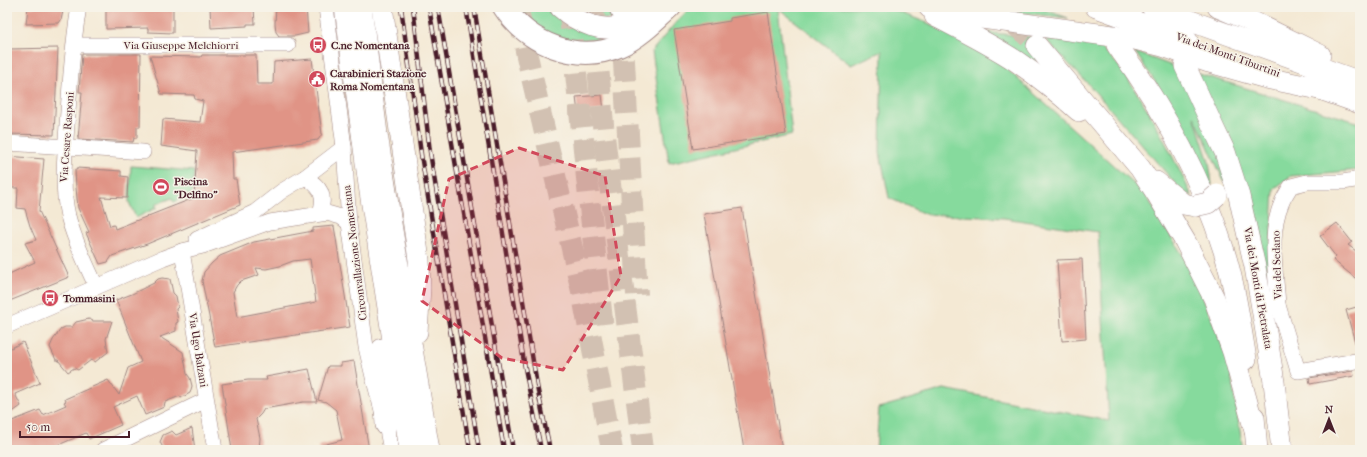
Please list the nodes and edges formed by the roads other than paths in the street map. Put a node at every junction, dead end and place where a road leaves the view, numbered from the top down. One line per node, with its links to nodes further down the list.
1 (79, 7): 16 (street, Via Cesare Rasponi)
2 (326, 7): 27 (street, Circonvallazione Nomentana)
3 (346, 7): 34 (street, Circonvallazione Nomentana)
4 (361, 7): 41 (street)
5 (382, 7): 41 (street)
6 (504, 7): 9 (highway)
7 (560, 7): 8 (street)
8 (654, 7)
9 (670, 7)
10 (918, 7): 29 (street)
11 (929, 7): 22 (street)
12 (1096, 7): 22 (street, Via dei Monti Tiburtini)
13 (1152, 7): 21 (street, Via dei Monti Tiburtini)
14 (1218, 7): 20 (street)
15 (1117, 44): 44 (street)
16 (74, 45): 17 (street, Via Giuseppe Melchiorri); 26 (street, Via Cesare Rasponi)
17 (288, 45)
18 (1037, 46): 29 (street)
19 (1185, 66): 24 (street, Via dei Monti di Pietralata)
20 (1360, 75)
21 (1360, 82)
22 (1319, 89): 23 (street, Via dei Monti Tiburtini)
23 (1360, 103)
24 (1214, 131): 29 (street, Via dei Monti di Pietralata, bridge); 38 (street, Via dei Monti di Pietralata)
25 (7, 143): 26 (street)
26 (65, 147): 28 (street); 37 (street, Via Cesare Rasponi)
27 (344, 147): 30 (street); 35 (street, Circonvallazione Nomentana)
28 (143, 152)
29 (1135, 162): 44 (street)
30 (305, 177): 32 (street); 33 (street)
31 (1360, 179): 38 (street, Via del Sedano)
32 (320, 213): 33 (street); 35 (street)
33 (257, 218): 36 (street)
34 (374, 218): 43 (street); 48 (street, Circonvallazione Nomentana)
35 (349, 223): 43 (street, Circonvallazione Nomentana)
36 (182, 251): 37 (street); 42 (street, Via Ugo Balzani)
37 (96, 286): 39 (street)
38 (1270, 306): 40 (street); 50 (street, Via dei Monti di Pietralata)
39 (7, 326)
40 (1356, 361)
41 (415, 362): 49 (street)
42 (206, 400): 45 (street); 46 (street, Via Ugo Balzani)
43 (386, 425): 47 (street, Circonvallazione Nomentana)
44 (1256, 441)
45 (103, 450)
46 (215, 450)
47 (391, 450)
48 (410, 450)
49 (429, 450)
50 (1282, 450)

